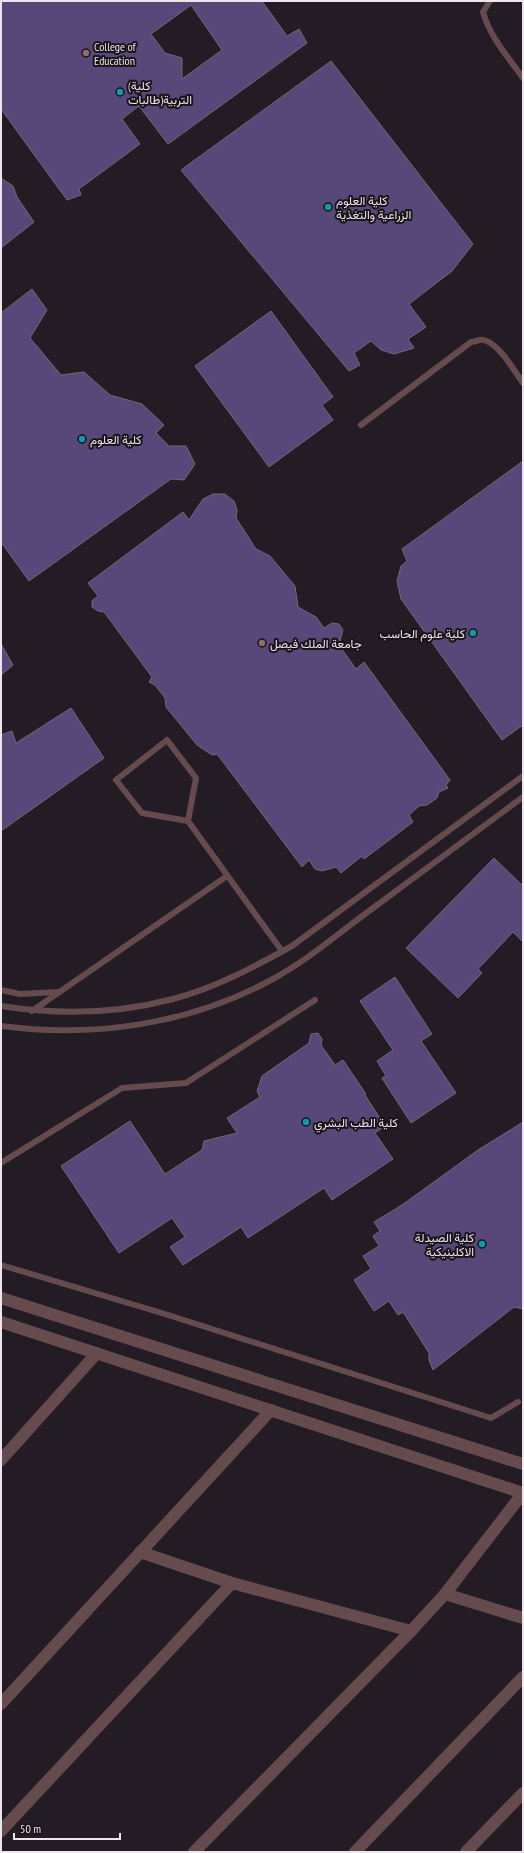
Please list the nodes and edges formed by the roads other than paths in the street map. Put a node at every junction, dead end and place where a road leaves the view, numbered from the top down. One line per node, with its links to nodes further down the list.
1 (490, 1): 2 (lane)
2 (523, 78)
3 (523, 383): 4 (lane)
4 (361, 425)
5 (523, 776): 9 (lane)
6 (523, 798): 15 (lane)
7 (188, 821): 7 (lane); 8 (lane)
8 (227, 876): 9 (lane); 11 (lane)
9 (282, 951): 14 (lane)
10 (1, 990): 11 (lane)
11 (60, 992): 14 (lane)
12 (314, 1000): 16 (lane)
13 (1, 1006): 14 (lane)
14 (32, 1011)
15 (1, 1026)
16 (1, 1163)
17 (1, 1265): 21 (lane)
18 (1, 1298): 24 (street)
19 (1, 1322): 20 (street)
20 (97, 1353): 22 (street); 23 (street)
21 (518, 1402)
22 (271, 1410): 25 (street); 26 (street)
23 (1, 1460)
24 (523, 1464)
25 (523, 1493): 28 (street)
26 (140, 1552): 27 (street); 32 (street)
27 (232, 1583): 30 (street); 34 (street)
28 (445, 1594): 29 (street); 30 (street)
29 (523, 1618)
30 (411, 1631): 36 (street)
31 (523, 1677): 37 (street)
32 (1, 1704)
33 (523, 1793): 35 (street)
34 (2, 1828)
35 (473, 1850)
36 (194, 1852)
37 (355, 1852)

